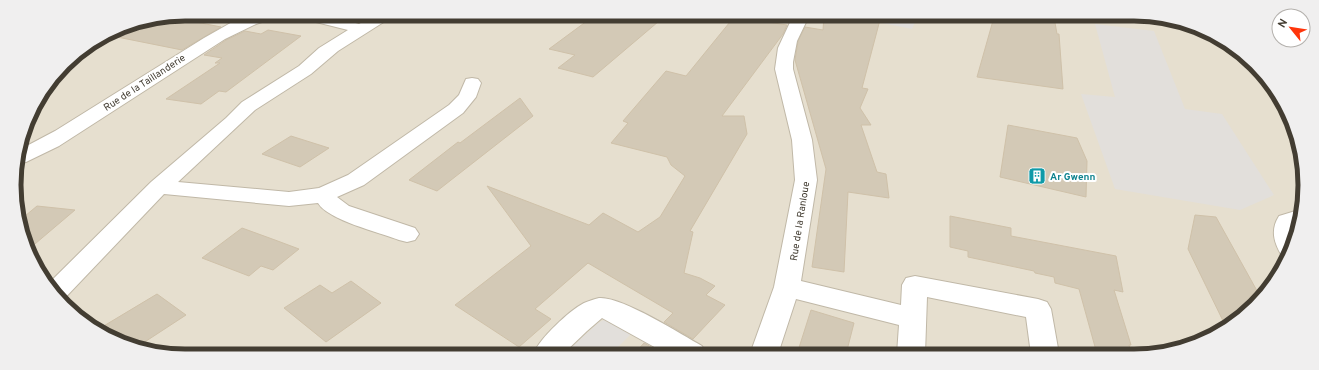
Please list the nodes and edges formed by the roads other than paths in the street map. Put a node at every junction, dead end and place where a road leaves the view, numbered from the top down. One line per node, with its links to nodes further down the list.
1 (248, 21): 7 (street, Rue de la Taillanderie)
2 (332, 21): 5 (street)
3 (374, 21): 5 (street)
4 (799, 21): 13 (street, Rue de la Ranloue)
5 (362, 28): 8 (street)
6 (472, 83): 9 (street)
7 (24, 155)
8 (159, 187): 9 (street); 14 (street)
9 (324, 194): 11 (street)
10 (1295, 218): 12 (street)
11 (407, 234)
12 (1288, 242)
13 (787, 287): 15 (street); 18 (street, Rue de la Ranloue)
14 (59, 290)
15 (913, 318): 19 (street); 20 (street)
16 (553, 349): 17 (street)
17 (683, 349)
18 (766, 349)
19 (911, 349)
20 (1044, 349)

